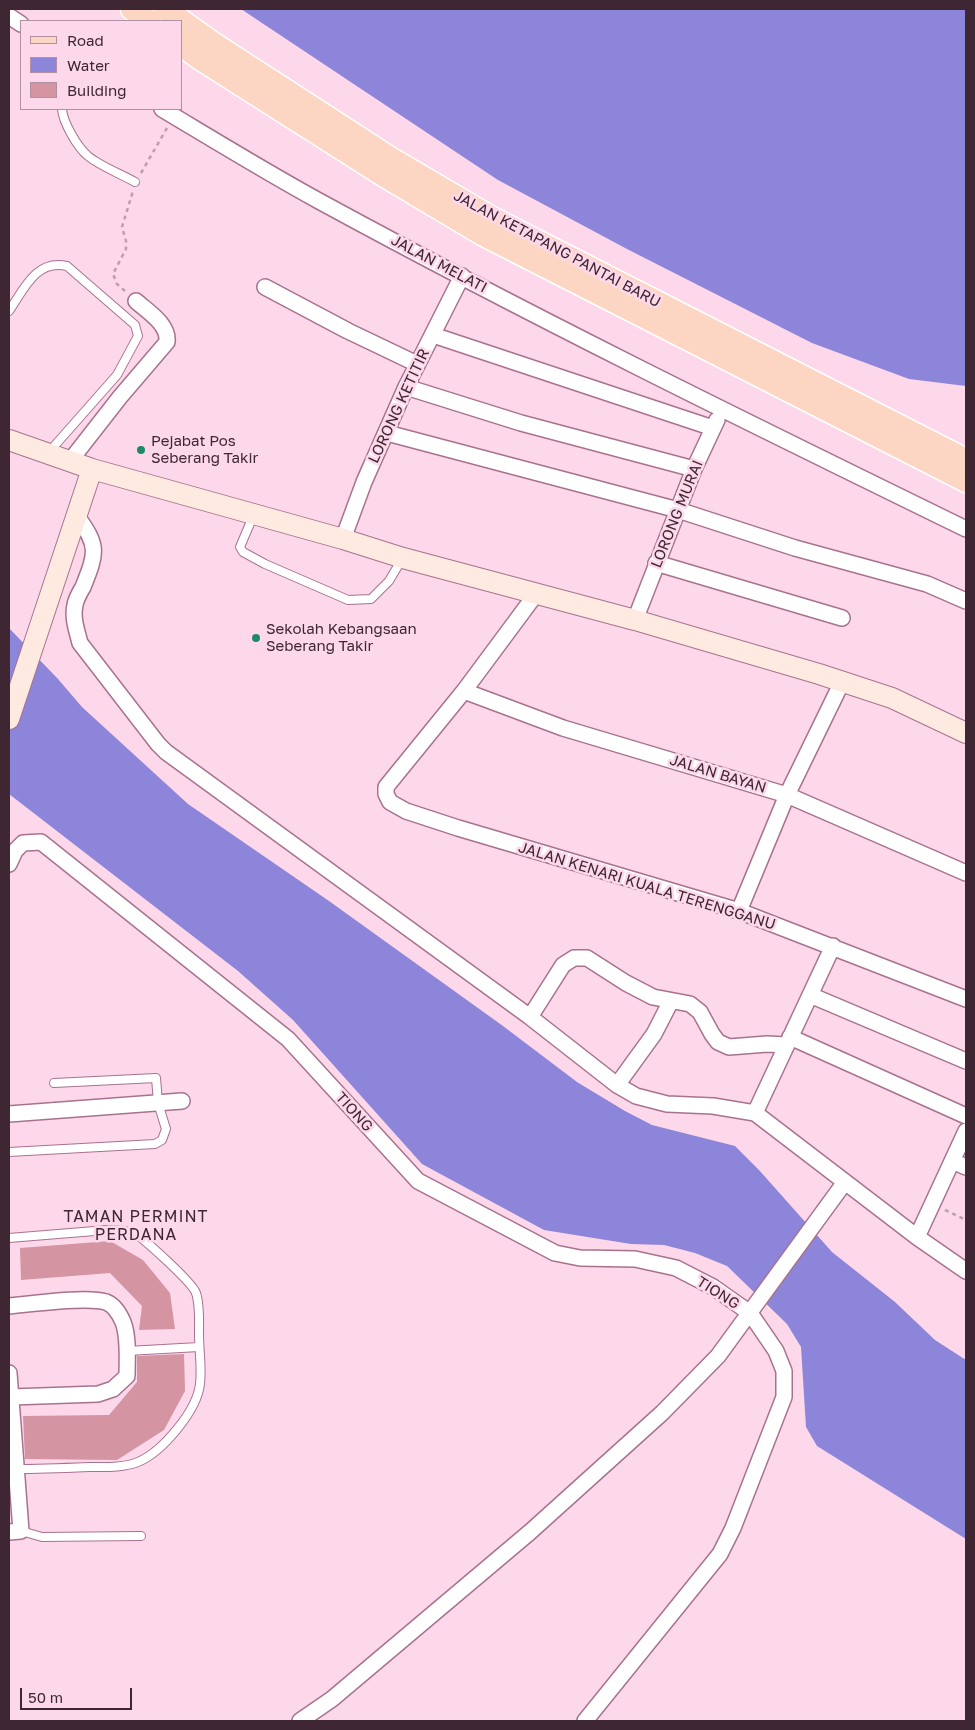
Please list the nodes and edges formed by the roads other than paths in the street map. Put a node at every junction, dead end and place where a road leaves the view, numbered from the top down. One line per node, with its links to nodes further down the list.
1 (132, 9): 4 (main road)
2 (165, 9): 5 (main road, JALAN KETAPANG PANTAI BARU)
3 (9, 16): 7 (street)
4 (148, 20)
5 (180, 20)
6 (182, 21): 24 (main road, JALAN KETAPANG PANTAI BARU)
7 (20, 23)
8 (182, 46): 28 (main road, JALAN KETAPANG PANTAI BARU)
9 (62, 110): 11 (lane)
10 (168, 112): 12 (street, JALAN MELATI)
11 (135, 182)
12 (462, 276): 16 (street, LORONG KETITIR); 19 (street, JALAN MELATI)
13 (265, 287): 17 (street)
14 (136, 300): 25 (street)
15 (9, 311): 23 (lane)
16 (433, 335): 17 (street, LORONG KETITIR); 20 (street)
17 (417, 364): 18 (street, LORONG KETITIR)
18 (406, 387): 21 (street, LORONG KETITIR); 27 (street)
19 (722, 410): 20 (street, LORONG MURAI); 32 (street, JALAN MELATI)
20 (713, 428): 27 (street, LORONG MURAI)
21 (387, 433): 29 (street); 33 (street, LORONG KETITIR)
22 (9, 440): 23 (street)
23 (47, 454): 25 (street)
24 (966, 460)
25 (70, 462): 26 (street)
26 (92, 469): 30 (street); 31 (street)
27 (694, 469): 29 (street, LORONG MURAI)
28 (966, 481)
29 (678, 510): 35 (street, LORONG MURAI); 37 (street)
30 (254, 514): 33 (street); 34 (lane)
31 (76, 515): 42 (street); 52 (street)
32 (966, 529)
33 (343, 539): 34 (street)
34 (403, 558): 36 (street)
35 (656, 563): 38 (street); 39 (street, LORONG MURAI)
36 (536, 594): 39 (street); 41 (street)
37 (966, 601)
38 (842, 618)
39 (635, 620): 40 (street)
40 (842, 682): 43 (street); 44 (street)
41 (464, 691): 44 (street, JALAN BAYAN); 47 (street, JALAN KENARI KUALA TERENGGANU)
42 (9, 719)
43 (966, 733)
44 (787, 795): 46 (street, JALAN BAYAN); 47 (street)
45 (9, 864): 70 (street, TIONG)
46 (966, 872)
47 (739, 911): 48 (street, JALAN KENARI KUALA TERENGGANU)
48 (833, 946): 49 (street); 50 (street, JALAN KENARI KUALA TERENGGANU)
49 (810, 995): 53 (street); 54 (street)
50 (966, 999)
51 (671, 1001): 52 (street); 53 (street); 56 (street)
52 (530, 1018): 56 (street)
53 (788, 1041): 59 (street); 61 (street)
54 (966, 1061)
55 (54, 1083): 58 (lane)
56 (617, 1085): 59 (street)
57 (182, 1101): 58 (street)
58 (158, 1103): 60 (street); 63 (lane)
59 (755, 1113): 65 (street)
60 (9, 1114)
61 (966, 1116)
62 (966, 1131): 64 (street)
63 (9, 1152)
64 (959, 1164): 66 (street)
65 (845, 1182): 66 (street); 70 (street)
66 (917, 1237): 68 (street)
67 (9, 1238): 71 (lane)
68 (966, 1271)
69 (9, 1306): 72 (street)
70 (755, 1307): 78 (street); 79 (street)
71 (199, 1347): 72 (lane); 75 (lane)
72 (127, 1351): 74 (street)
73 (9, 1373): 74 (street)
74 (11, 1397): 75 (street)
75 (16, 1469): 76 (street)
76 (15, 1531): 77 (lane)
77 (141, 1536)
78 (300, 1721)
79 (585, 1721)

